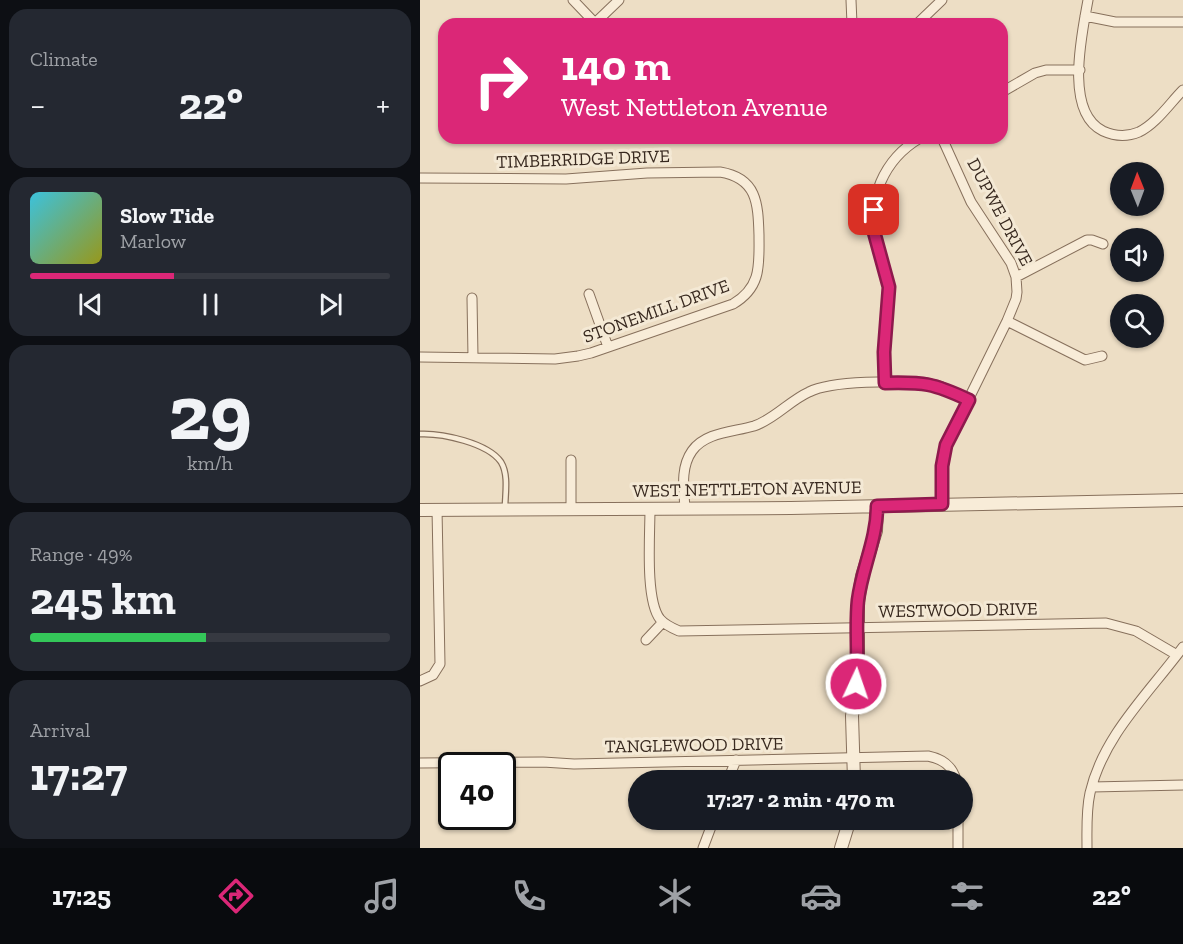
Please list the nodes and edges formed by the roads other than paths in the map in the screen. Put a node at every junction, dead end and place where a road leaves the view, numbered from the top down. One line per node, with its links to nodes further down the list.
1 (573, 0): 7 (street)
2 (619, 0): 8 (street)
3 (851, 0): 9 (street)
4 (942, 0): 10 (street)
5 (1088, 0): 6 (street)
6 (1085, 16): 11 (street); 12 (street)
7 (590, 18)
8 (600, 18)
9 (852, 18)
10 (923, 18)
11 (1183, 22)
12 (1080, 70): 13 (street); 14 (street)
13 (1008, 89)
14 (1183, 90)
15 (910, 144): 28 (street)
16 (945, 144): 20 (street, DUPWE DRIVE)
17 (420, 178): 18 (street, TIMBERRIDGE DRIVE)
18 (745, 182): 24 (street, STONEMILL DRIVE)
19 (1103, 244): 20 (street)
20 (1016, 277): 23 (street, DUPWE DRIVE)
21 (589, 294): 24 (street)
22 (472, 298): 27 (street)
23 (1008, 321): 25 (street); 29 (street, DUPWE DRIVE)
24 (608, 347): 27 (street, STONEMILL DRIVE)
25 (1102, 356)
26 (420, 357): 27 (street, STONEMILL DRIVE)
27 (473, 357)
28 (885, 383): 29 (street); 39 (street)
29 (969, 400): 33 (street, DUPWE DRIVE)
30 (420, 434): 36 (lane)
31 (571, 460): 37 (street)
32 (1183, 500): 33 (street, WEST NETTLETON AVENUE)
33 (942, 504): 34 (street, WEST NETTLETON AVENUE)
34 (877, 506): 39 (street, WEST NETTLETON AVENUE); 42 (street)
35 (437, 509): 36 (street, WEST NETTLETON AVENUE); 40 (street, WEST NETTLETON AVENUE); 45 (street)
36 (505, 509): 37 (street, WEST NETTLETON AVENUE)
37 (572, 509): 38 (street, WEST NETTLETON AVENUE)
38 (650, 509): 39 (street, WEST NETTLETON AVENUE); 41 (street)
39 (685, 509)
40 (420, 510)
41 (663, 622): 42 (street, WESTWOOD DRIVE); 43 (street)
42 (857, 629): 44 (street, WESTWOOD DRIVE); 46 (street)
43 (646, 640)
44 (1180, 651): 53 (street)
45 (420, 681)
46 (853, 759): 47 (street, TANGLEWOOD DRIVE); 50 (street); 51 (street, TANGLEWOOD DRIVE)
47 (736, 760): 48 (street, TANGLEWOOD DRIVE); 49 (street)
48 (420, 763)
49 (732, 770)
50 (854, 770)
51 (952, 770)
52 (1183, 785): 53 (street)
53 (1092, 787): 60 (street)
54 (710, 830): 57 (street)
55 (847, 830): 58 (street)
56 (958, 830): 59 (street)
57 (703, 848)
58 (841, 848)
59 (958, 848)
60 (1087, 848)

